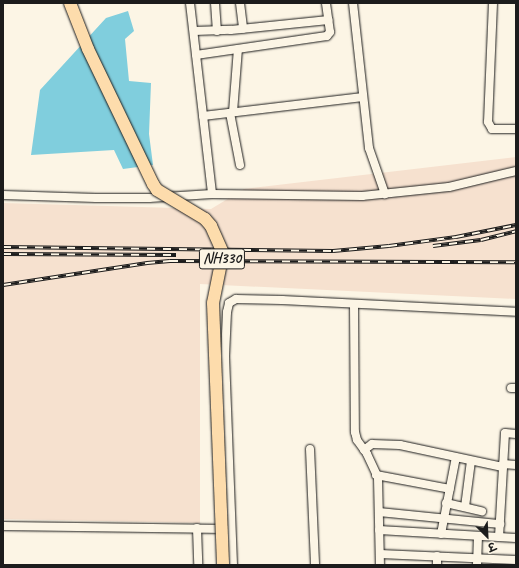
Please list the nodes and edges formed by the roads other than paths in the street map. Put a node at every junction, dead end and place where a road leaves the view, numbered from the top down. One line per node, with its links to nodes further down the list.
1 (70, 3): 53 (highway, NH330, bridge)
2 (190, 3): 11 (street)
3 (215, 3): 10 (street)
4 (240, 3): 9 (street)
5 (326, 3): 8 (street)
6 (353, 3): 14 (street)
7 (493, 3): 17 (street)
8 (328, 20): 9 (street); 12 (street)
9 (243, 29): 10 (street)
10 (217, 31): 11 (street)
11 (194, 32): 13 (street)
12 (238, 49): 13 (street); 15 (street)
13 (196, 54): 16 (street)
14 (363, 97): 15 (street); 21 (street)
15 (232, 113): 16 (street); 18 (street)
16 (203, 116): 20 (street)
17 (516, 129)
18 (240, 165)
19 (516, 171): 21 (street)
20 (212, 194): 21 (street); 22 (street)
21 (385, 194)
22 (3, 195)
23 (354, 304): 24 (street); 27 (street); 42 (street)
24 (516, 312)
25 (516, 434): 30 (street)
26 (310, 449): 55 (street)
27 (364, 450): 28 (street); 32 (street)
28 (456, 457): 29 (street); 33 (street)
29 (471, 461): 30 (street); 35 (street)
30 (503, 465): 31 (street); 39 (street)
31 (516, 465)
32 (376, 475): 33 (street); 37 (street)
33 (450, 489): 34 (street)
34 (446, 503): 35 (street); 38 (street)
35 (465, 507): 36 (street)
36 (482, 511)
37 (379, 512): 38 (street); 43 (street)
38 (444, 518): 39 (street); 44 (street)
39 (500, 524): 46 (street)
40 (3, 526): 41 (street)
41 (197, 528): 42 (street); 52 (street)
42 (232, 529): 54 (street)
43 (379, 530): 44 (street); 48 (street)
44 (441, 534): 45 (street)
45 (478, 536): 46 (street); 51 (street)
46 (499, 537): 47 (street)
47 (516, 538)
48 (380, 554): 49 (street); 56 (street)
49 (437, 556): 51 (street); 57 (street)
50 (516, 560): 51 (street)
51 (477, 562)
52 (198, 565)
53 (223, 565)
54 (233, 565)
55 (315, 565)
56 (380, 565)
57 (437, 565)

